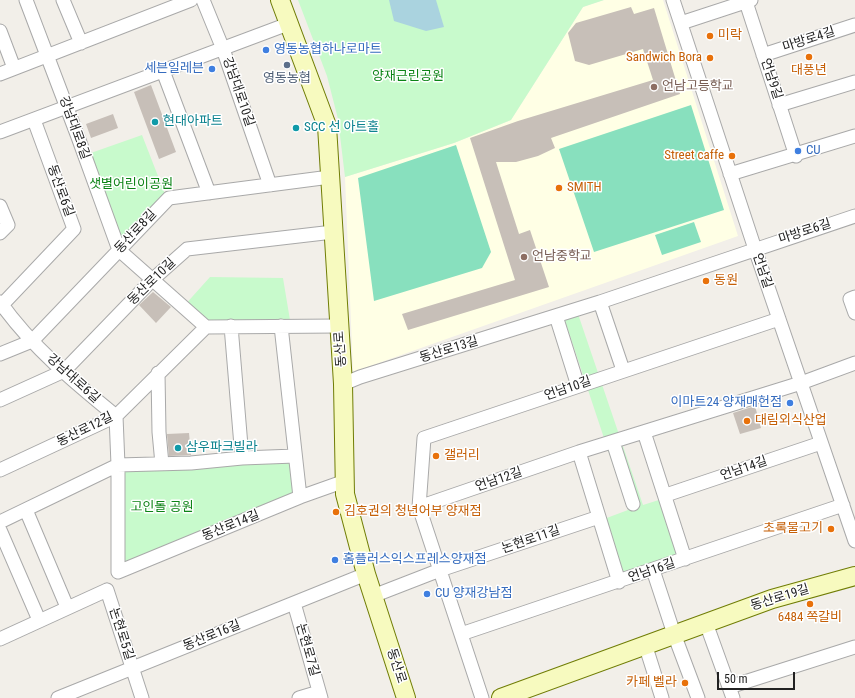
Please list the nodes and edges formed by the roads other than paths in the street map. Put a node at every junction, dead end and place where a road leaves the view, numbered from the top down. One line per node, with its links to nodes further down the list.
1 (26, 0): 15 (street, 강남대로8길)
2 (63, 0): 12 (street)
3 (190, 0): 12 (street)
4 (203, 0): 13 (street, 강남대로10길)
5 (280, 0): 9 (street, 동산로)
6 (673, 0): 8 (street, 언남길)
7 (748, 1): 8 (street); 14 (street, 언남9길)
8 (681, 23): 26 (street, 언남길)
9 (288, 24): 13 (street); 27 (street, 동산로)
10 (855, 25): 14 (street, 마방로4길)
11 (0, 31): 16 (street)
12 (80, 42): 15 (street)
13 (223, 49): 17 (street); 28 (street, 강남대로10길)
14 (763, 54): 20 (street, 언남9길)
15 (47, 55): 16 (street); 21 (street, 강남대로8길)
16 (14, 68): 18 (street)
17 (163, 71): 21 (street); 29 (street)
18 (0, 74)
19 (855, 82): 20 (street)
20 (779, 104): 25 (street, 언남9길)
21 (67, 107): 22 (street); 35 (street, 강남대로8길)
22 (34, 120): 23 (street); 39 (street, 동산로6길)
23 (0, 132)
24 (855, 136): 25 (street)
25 (796, 156): 26 (street)
26 (730, 174): 34 (street, 언남길)
27 (330, 177): 28 (street, 동산로8길); 32 (street, 동산로)
28 (270, 185): 29 (street, 동산로8길)
29 (209, 192): 35 (street, 동산로8길)
30 (0, 206): 33 (street)
31 (855, 216): 34 (street, 마방로6길)
32 (333, 232): 36 (street, 동산로10길); 45 (street, 동산로)
33 (0, 233)
34 (755, 249): 38 (street, 동산로13길); 42 (street, 언남길)
35 (118, 250): 36 (street, 강남대로8길); 47 (street, 동산로8길)
36 (152, 280): 46 (street, 강남대로8길); 51 (street, 동산로10길)
37 (855, 297): 40 (street)
38 (600, 302): 41 (street, 동산로13길); 50 (street)
39 (1, 305): 47 (street, 강남대로6길)
40 (855, 313)
41 (556, 316): 54 (street, 동산로13길); 55 (street)
42 (779, 319): 50 (street, 언남10길); 53 (street, 언남길)
43 (231, 326): 44 (street); 46 (street); 63 (street)
44 (280, 326): 45 (street); 62 (street)
45 (339, 326): 54 (street, 동산로)
46 (206, 327): 52 (street, 동산로12길)
47 (32, 341): 48 (street, 동산로8길); 51 (street, 강남대로6길)
48 (0, 354)
49 (855, 363): 53 (street, 언남12길)
50 (623, 370): 55 (street, 언남10길)
51 (64, 371): 56 (street, 동산로10길); 57 (street, 강남대로6길)
52 (158, 373): 57 (street, 동산로12길); 64 (street)
53 (801, 383): 58 (street, 언남12길); 60 (street, 언남길)
54 (343, 384): 67 (street, 동산로)
55 (578, 386): 72 (street, 언남10길)
56 (0, 400)
57 (116, 416): 65 (street); 66 (street, 동산로12길)
58 (644, 432): 59 (street, 언남12길); 68 (street)
59 (613, 442): 61 (street, 언남12길); 70 (street)
60 (821, 443): 68 (street, 언남14길); 71 (street, 언남길)
61 (579, 452): 72 (street, 언남12길); 74 (street)
62 (295, 456): 63 (street); 69 (street)
63 (242, 458): 64 (street)
64 (162, 464): 65 (street)
65 (118, 465): 73 (street); 81 (street)
66 (0, 470)
67 (345, 481): 69 (street, 동산로14길); 82 (street, 동산로)
68 (666, 495): 78 (street)
69 (300, 498): 81 (street, 동산로14길)
70 (634, 504)
71 (843, 505): 77 (street, 언남길); 78 (street, 언남16길)
72 (419, 508): 79 (street)
73 (26, 510): 75 (street); 88 (street)
74 (599, 517): 79 (street, 논현로11길); 84 (street)
75 (0, 522)
76 (0, 530): 89 (street)
77 (855, 540)
78 (685, 559): 80 (street, 언남16길)
79 (440, 570): 86 (street, 논현로11길); 91 (street)
80 (653, 570): 84 (street, 언남16길); 92 (street)
81 (118, 572): 85 (street, 논현로5길)
82 (366, 574): 86 (street, 동산로); 87 (street, 동산로16길)
83 (855, 576): 90 (street, 동산로19길)
84 (619, 582): 91 (street, 언남16길)
85 (107, 590): 88 (street); 96 (street, 논현로5길)
86 (373, 596): 102 (street, 동산로)
87 (294, 603): 96 (street, 동산로16길); 98 (street, 논현로7길)
88 (67, 607): 89 (street)
89 (39, 620): 93 (street)
90 (706, 623): 92 (street, 동산로19길); 97 (street)
91 (461, 634): 103 (street)
92 (674, 634): 94 (street, 동산로19길); 106 (street)
93 (0, 639)
94 (645, 644): 104 (street, 동산로19길); 105 (street)
95 (855, 647): 97 (street)
96 (132, 668): 99 (street, 동산로16길); 100 (street, 논현로5길)
97 (731, 692)
98 (320, 695): 101 (street)
99 (58, 698)
100 (142, 698)
101 (299, 698)
102 (406, 698)
103 (482, 698)
104 (501, 698)
105 (662, 698)
106 (698, 698)

